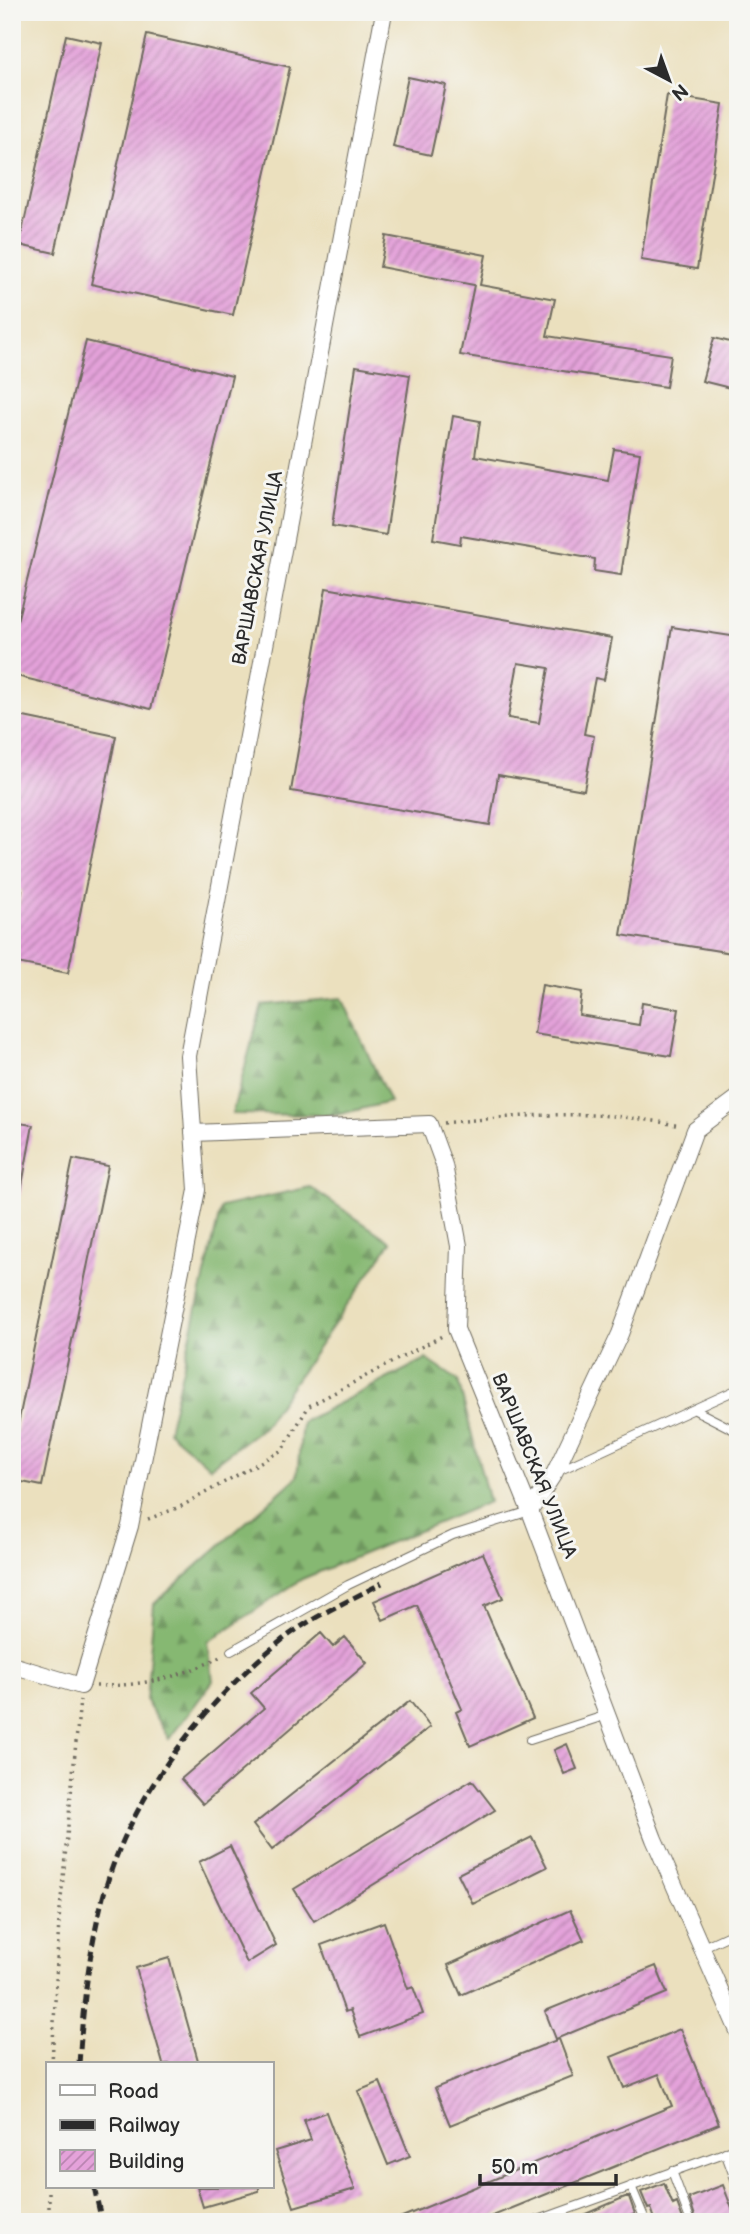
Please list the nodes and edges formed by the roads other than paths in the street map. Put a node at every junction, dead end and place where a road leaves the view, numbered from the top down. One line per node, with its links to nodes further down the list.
1 (384, 12): 3 (street, ВАРШАВСКАЯ УЛИЦА)
2 (738, 1098): 7 (street)
3 (193, 1132): 8 (street, ВАРШАВСКАЯ УЛИЦА); 10 (street, ВАРШАВСКАЯ УЛИЦА)
4 (738, 1389): 5 (lane)
5 (695, 1410): 6 (lane); 7 (lane)
6 (738, 1432)
7 (555, 1472): 8 (street)
8 (530, 1511): 9 (lane); 11 (street, ВАРШАВСКАЯ УЛИЦА)
9 (232, 1651)
10 (12, 1665)
11 (607, 1715): 12 (lane); 14 (street, ВАРШАВСКАЯ УЛИЦА)
12 (530, 1740)
13 (738, 1931): 14 (lane)
14 (701, 1948): 15 (street, ВАРШАВСКАЯ УЛИЦА)
15 (738, 2032)
16 (738, 2148): 17 (lane)
17 (725, 2152): 18 (lane); 20 (lane)
18 (672, 2171): 19 (lane); 23 (lane)
19 (631, 2186): 21 (lane); 22 (lane)
20 (738, 2187)
21 (644, 2221)
22 (533, 2222)
23 (691, 2222)

